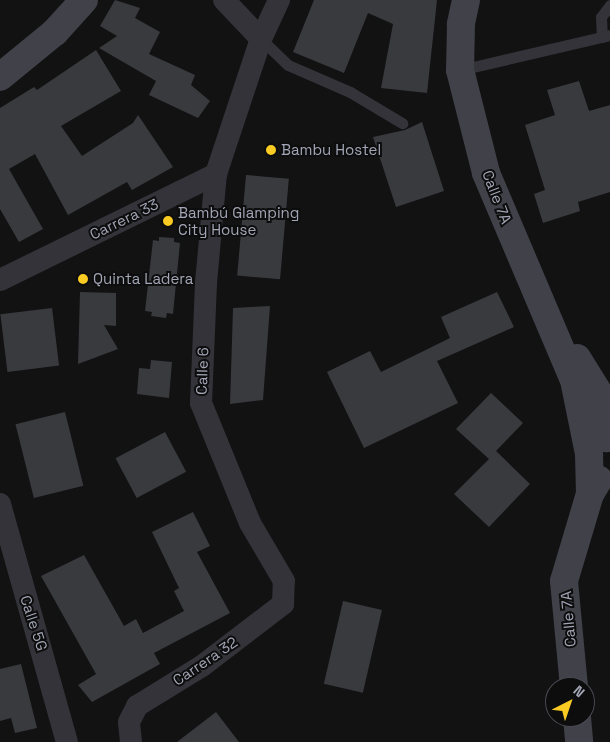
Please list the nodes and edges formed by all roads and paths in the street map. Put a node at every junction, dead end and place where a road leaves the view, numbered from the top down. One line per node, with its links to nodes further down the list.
1 (84, 0): 9 (main road)
2 (224, 0): 7 (street)
3 (279, 0): 7 (street)
4 (466, 0): 8 (main road, Calle 7A)
5 (610, 5): 6 (lane)
6 (606, 36): 8 (lane)
7 (261, 39): 10 (lane); 11 (street)
8 (461, 62): 13 (main road, Calle 7A)
9 (0, 77)
10 (402, 123)
11 (216, 174): 12 (street, Carrera 33); 15 (street, Calle 6)
12 (0, 280)
13 (601, 411): 16 (main road, Calle 7A)
14 (0, 504): 18 (street, Calle 5G)
15 (284, 580): 19 (street, Carrera 32)
16 (573, 677)
17 (578, 727): 20 (main road)
18 (67, 742)
19 (131, 742)
20 (579, 742)

